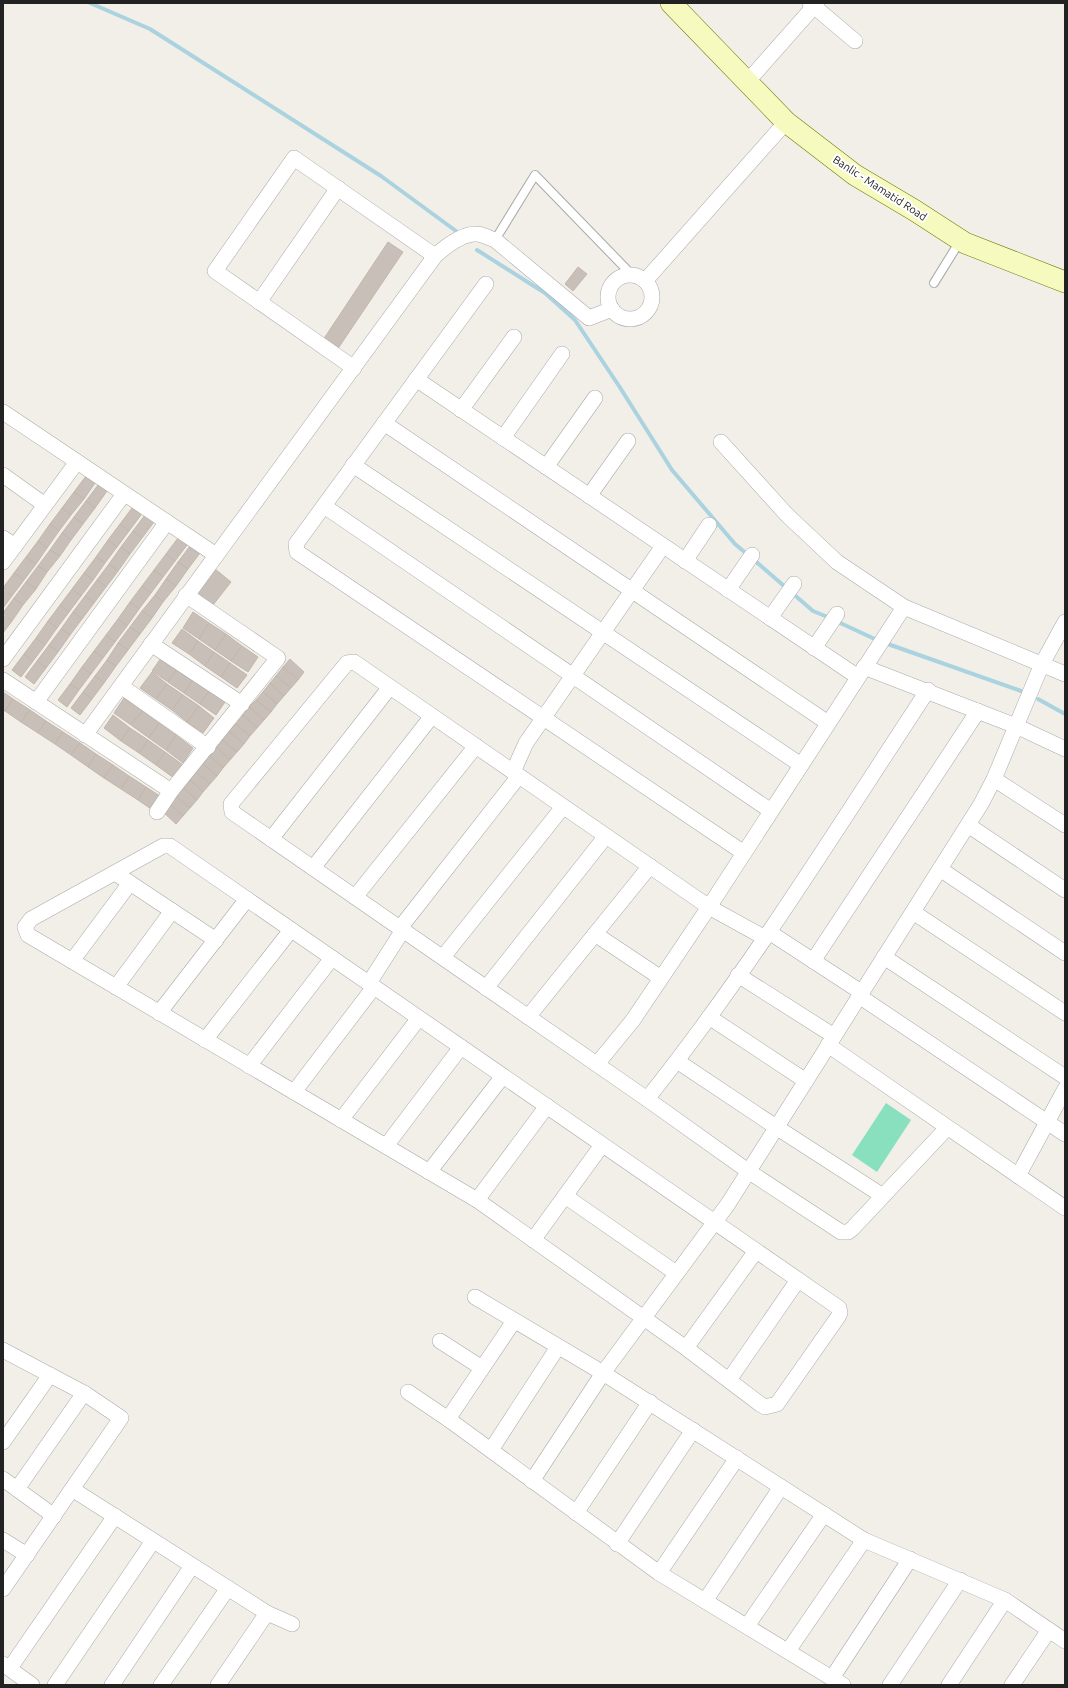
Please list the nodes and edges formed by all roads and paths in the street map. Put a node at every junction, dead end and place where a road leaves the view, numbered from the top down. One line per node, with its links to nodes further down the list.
1 (671, 3): 4 (main road, Banlic - Mamatid Road)
2 (813, 4): 3 (street); 4 (street)
3 (855, 41)
4 (748, 81): 5 (main road, Banlic - Mamatid Road)
5 (786, 122): 8 (main road, Banlic - Mamatid Road); 10 (street)
6 (338, 188): 9 (street); 14 (street); 14 (street)
7 (495, 240): 9 (street); 10 (lane); 15 (street)
8 (960, 240): 11 (main road, Banlic - Mamatid Road); 12 (lane)
9 (435, 256): 18 (street)
10 (639, 278): 15 (street); 15 (street)
11 (1065, 282)
12 (934, 283)
13 (486, 284): 19 (street)
14 (259, 302): 18 (street)
15 (612, 309)
16 (514, 337): 21 (street)
17 (562, 354): 24 (street)
18 (354, 368): 39 (street)
19 (416, 379): 21 (street); 23 (street)
20 (595, 398): 29 (street)
21 (461, 410): 24 (street)
22 (3, 412): 27 (street)
23 (384, 423): 28 (street); 44 (street)
24 (503, 438): 29 (street)
25 (628, 441): 32 (street)
26 (721, 442): 47 (street)
27 (77, 462): 31 (street); 33 (street)
28 (353, 465): 34 (street); 51 (street)
29 (546, 467): 32 (street)
30 (3, 476): 33 (street)
31 (124, 494): 35 (street); 54 (street)
32 (589, 496): 38 (street)
33 (45, 505): 37 (street)
34 (324, 506): 58 (street); 67 (street)
35 (167, 522): 39 (street); 63 (street)
36 (709, 525): 41 (street)
37 (9, 542): 42 (street)
38 (663, 546): 41 (street); 44 (street)
39 (216, 555): 46 (street)
40 (752, 555): 45 (street)
41 (685, 561): 45 (street)
42 (3, 562)
43 (794, 584): 49 (street)
44 (632, 590): 51 (street); 68 (street)
45 (728, 590): 49 (street)
46 (186, 596): 52 (street); 64 (street)
47 (904, 606): 55 (street); 56 (street)
48 (837, 614): 53 (street)
49 (770, 618): 53 (street)
50 (1065, 622): 55 (street)
51 (603, 632): 58 (street); 74 (street)
52 (151, 644): 60 (street); 64 (street)
53 (814, 648): 56 (street)
54 (3, 659)
55 (1042, 664): 57 (street); 69 (street)
56 (861, 672): 62 (street); 68 (street)
57 (1065, 674)
58 (573, 676): 67 (street); 79 (street)
59 (3, 680): 63 (street)
60 (121, 686): 70 (street); 72 (street)
61 (390, 687): 66 (street); 84 (street); 84 (street)
62 (928, 690): 65 (street); 100 (street)
63 (36, 702): 70 (street)
64 (242, 704): 72 (street)
65 (978, 711): 69 (street); 107 (street)
66 (432, 716): 71 (street); 87 (street)
67 (543, 718): 75 (street); 85 (street)
68 (828, 723): 74 (street)
69 (1016, 726): 73 (street); 76 (street)
70 (85, 734): 77 (street)
71 (476, 746): 75 (street); 92 (street)
72 (208, 747): 77 (street)
73 (1065, 749)
74 (801, 765): 79 (street)
75 (516, 774): 78 (street); 97 (street)
76 (994, 779): 81 (street); 82 (street)
77 (171, 791): 80 (street)
78 (564, 807): 83 (street); 103 (street)
79 (772, 811): 85 (street)
80 (157, 812)
81 (968, 824): 88 (street); 91 (street)
82 (1065, 825)
83 (606, 836): 86 (street); 112 (street)
84 (271, 839): 87 (street)
85 (744, 854): 94 (street)
86 (650, 866): 94 (street); 99 (street)
87 (313, 868): 92 (street)
88 (940, 869): 96 (street); 102 (street)
89 (115, 873): 90 (street); 93 (street); 106 (street)
90 (130, 883): 95 (street); 106 (street)
91 (1065, 890)
92 (355, 897): 97 (street)
93 (247, 899): 98 (street); 101 (street)
94 (709, 908): 100 (street); 109 (street)
95 (172, 911): 101 (street); 111 (street)
96 (913, 912): 104 (street); 115 (street)
97 (402, 929): 103 (street); 110 (street)
98 (291, 930): 105 (street); 119 (street)
99 (595, 934): 109 (street); 117 (street)
100 (767, 935): 107 (street); 108 (street)
101 (216, 940): 114 (street)
102 (1065, 953)
103 (443, 957): 112 (street)
104 (884, 957): 113 (street); 126 (street)
105 (332, 958): 110 (street); 124 (street)
106 (72, 961): 111 (street)
107 (813, 961): 113 (street)
108 (738, 975): 116 (street); 120 (street)
109 (661, 978): 123 (street)
110 (371, 985): 118 (street); 129 (street)
111 (116, 987): 114 (street)
112 (486, 988): 117 (street)
113 (860, 994): 120 (street); 133 (street)
114 (159, 1013): 119 (street)
115 (1065, 1013)
116 (709, 1016): 122 (street); 127 (street)
117 (528, 1017): 123 (street)
118 (418, 1018): 121 (street); 132 (street)
119 (205, 1040): 124 (street)
120 (831, 1041): 127 (street); 135 (street)
121 (461, 1047): 125 (street); 138 (street)
122 (677, 1061): 130 (street); 134 (street)
123 (597, 1064): 130 (street)
124 (249, 1066): 129 (street)
125 (502, 1076): 131 (street); 140 (street)
126 (1065, 1077)
127 (806, 1081): 134 (street)
128 (1065, 1089): 133 (street)
129 (294, 1092): 132 (street)
130 (647, 1099): 139 (street)
131 (547, 1106): 137 (street); 144 (street)
132 (340, 1120): 138 (street)
133 (1048, 1122): 136 (street); 141 (street)
134 (776, 1127): 139 (street); 143 (street)
135 (947, 1128): 141 (street); 143 (street)
136 (1065, 1134)
137 (602, 1145): 142 (street); 146 (street)
138 (386, 1146): 140 (street)
139 (748, 1171): 143 (street); 146 (street)
140 (429, 1172): 144 (street)
141 (1018, 1176): 145 (street)
142 (565, 1196): 147 (street); 149 (street)
143 (883, 1196)
144 (477, 1200): 147 (street)
145 (1065, 1208)
146 (714, 1222): 148 (street); 149 (street)
147 (533, 1240): 152 (street)
148 (756, 1251): 150 (street); 156 (street)
149 (676, 1273): 152 (street)
150 (798, 1280): 161 (street); 161 (street)
151 (475, 1297): 153 (street)
152 (642, 1318): 156 (street); 159 (street)
153 (514, 1321): 155 (street); 158 (street)
154 (440, 1341): 158 (street)
155 (558, 1347): 159 (street); 168 (street)
156 (686, 1348): 161 (street)
157 (3, 1350): 160 (street)
158 (482, 1368): 165 (street)
159 (603, 1373): 164 (street); 171 (street)
160 (50, 1375): 163 (street); 167 (street)
161 (729, 1380)
162 (408, 1392): 165 (street)
163 (84, 1393): 173 (street); 174 (street)
164 (650, 1402): 166 (street); 175 (street)
165 (448, 1419): 168 (street)
166 (693, 1430): 169 (street); 182 (street)
167 (3, 1442)
168 (491, 1450): 171 (street)
169 (737, 1458): 172 (street); 186 (street)
170 (3, 1479): 173 (street)
171 (532, 1481): 175 (street)
172 (781, 1487): 176 (street); 191 (street)
173 (17, 1489): 177 (street)
174 (72, 1489): 177 (street); 178 (street)
175 (576, 1513): 182 (street)
176 (824, 1514): 180 (street); 194 (street)
177 (54, 1516): 183 (street)
178 (115, 1516): 181 (street); 198 (street)
179 (3, 1540): 183 (street)
180 (864, 1540): 184 (street); 197 (street)
181 (153, 1541): 185 (street); 201 (street)
182 (617, 1544): 186 (street)
183 (27, 1555): 189 (street)
184 (910, 1559): 187 (street); 199 (street)
185 (192, 1566): 188 (street); 202 (street)
186 (659, 1573): 191 (street)
187 (960, 1580): 190 (street); 205 (street)
188 (228, 1588): 192 (street); 203 (street)
189 (3, 1589)
190 (1005, 1600): 195 (street); 206 (street)
191 (705, 1601): 194 (street)
192 (267, 1613): 193 (street); 204 (street)
193 (292, 1624)
194 (747, 1626): 197 (street)
195 (1049, 1630): 196 (street); 207 (street)
196 (1065, 1641)
197 (788, 1651): 199 (street)
198 (6, 1666): 200 (street)
199 (838, 1682)
200 (32, 1685)
201 (55, 1685)
202 (112, 1685)
203 (161, 1685)
204 (218, 1685)
205 (890, 1685)
206 (949, 1685)
207 (1012, 1685)

